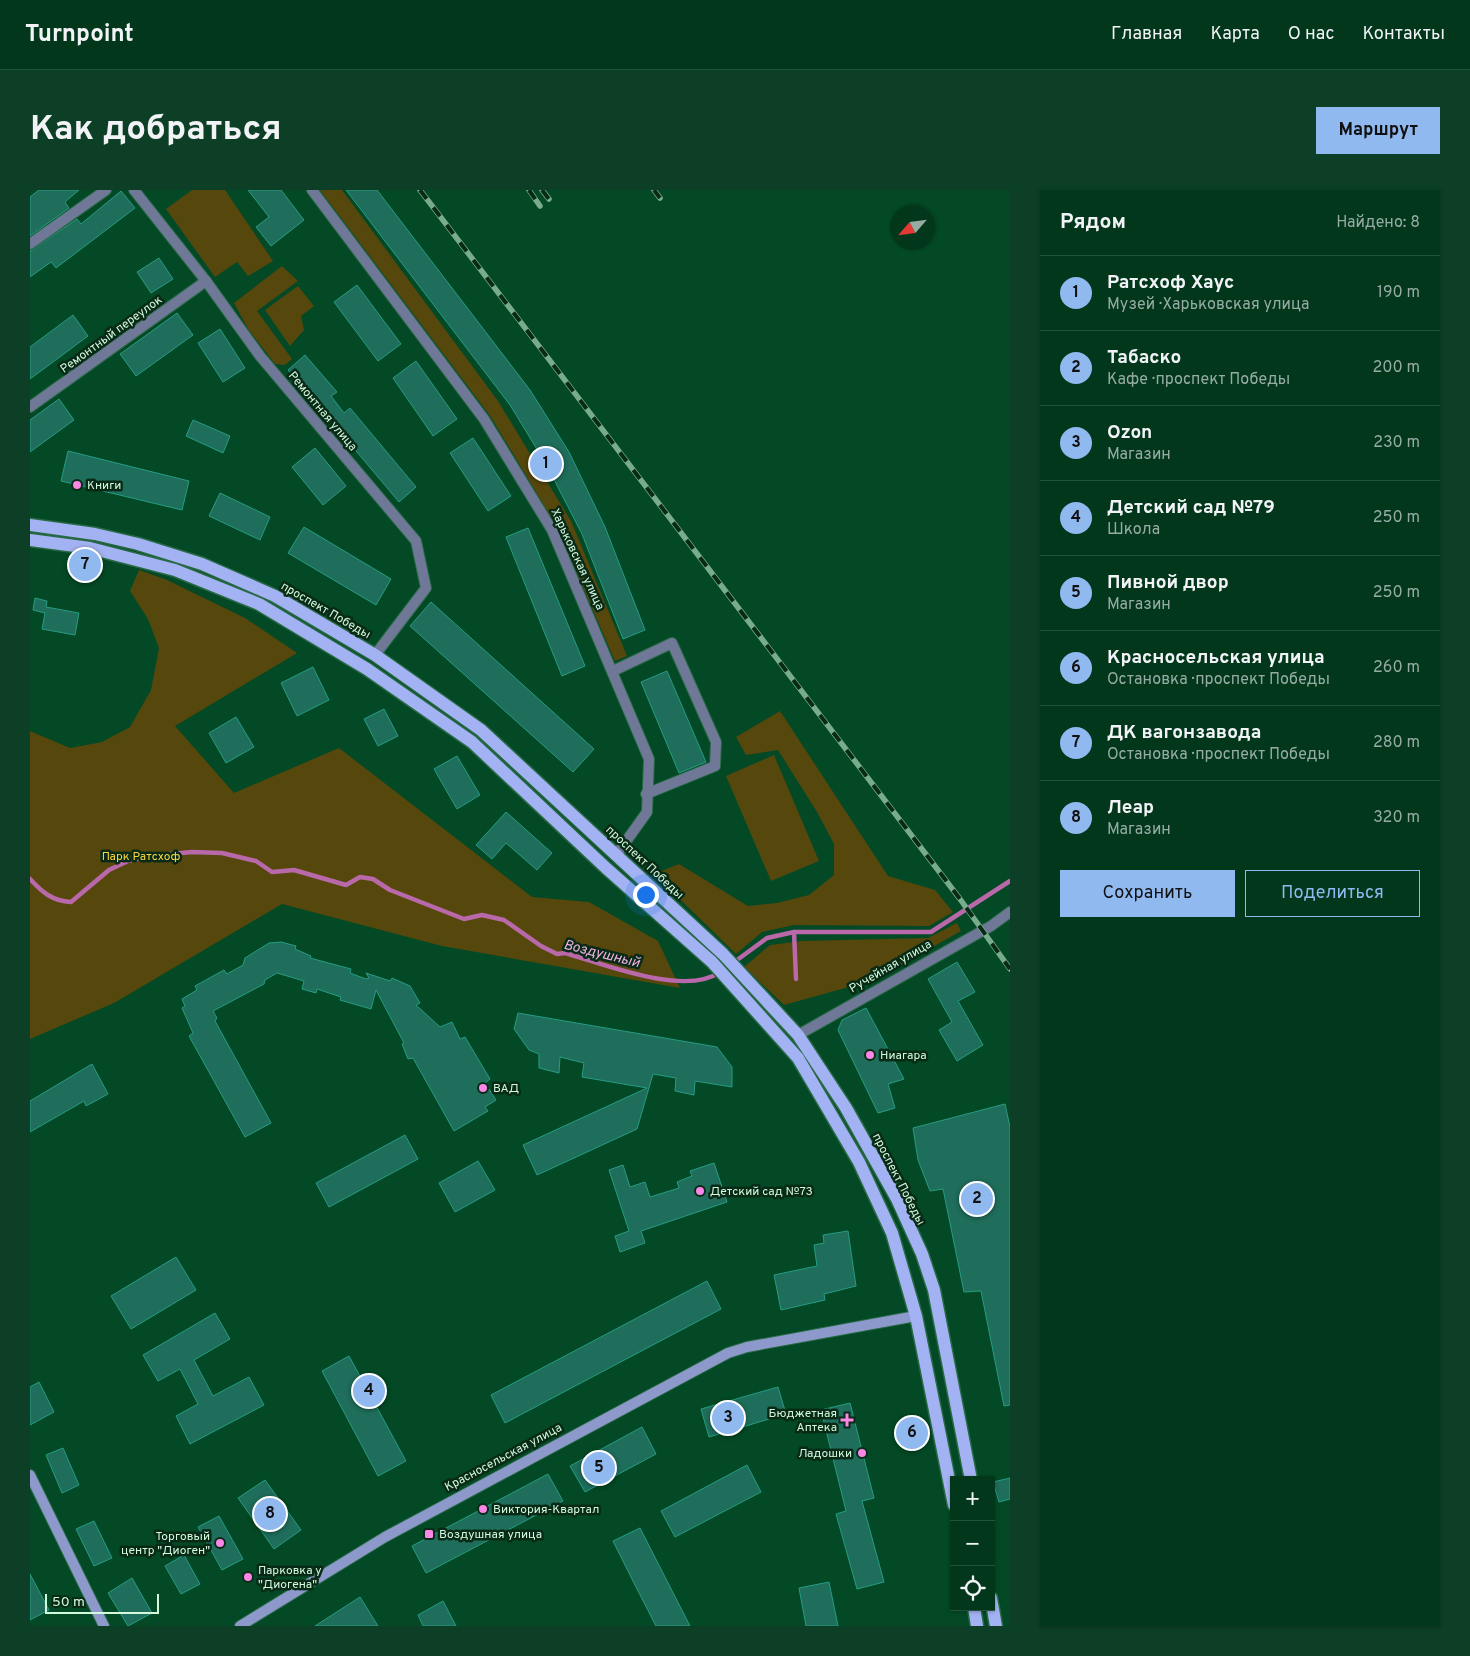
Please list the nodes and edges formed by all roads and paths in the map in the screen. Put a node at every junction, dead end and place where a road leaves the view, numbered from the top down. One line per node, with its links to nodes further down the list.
1 (106, 190): 4 (street)
2 (134, 190): 5 (street, Ремонтная улица)
3 (312, 190): 10 (street, Харьковская улица)
4 (30, 244)
5 (206, 281): 6 (street, Ремонтный переулок); 9 (street, Ремонтная улица)
6 (30, 407)
7 (30, 524): 9 (main road, проспект Победы)
8 (30, 540): 13 (main road)
9 (375, 655): 12 (main road, проспект Победы)
10 (613, 671): 11 (street, Харьковская улица); 11 (street)
11 (646, 794): 12 (street, Харьковская улица)
12 (617, 854): 13 (main road, Харьковская улица); 15 (main road, проспект Победы)
13 (606, 868): 16 (main road)
14 (1010, 912): 15 (street, Ручейная улица)
15 (798, 1034): 16 (main road, Ручейная улица); 17 (main road, проспект Победы)
16 (781, 1038): 18 (main road)
17 (939, 1313): 18 (main road, Красносельская улица); 19 (main road, проспект Победы)
18 (916, 1316): 21 (main road); 25 (main road, Красносельская улица)
19 (970, 1476)
20 (31, 1481): 24 (main road)
21 (950, 1485)
22 (975, 1611): 26 (main road)
23 (993, 1611): 27 (main road)
24 (104, 1626)
25 (240, 1626)
26 (977, 1626)
27 (996, 1626)

